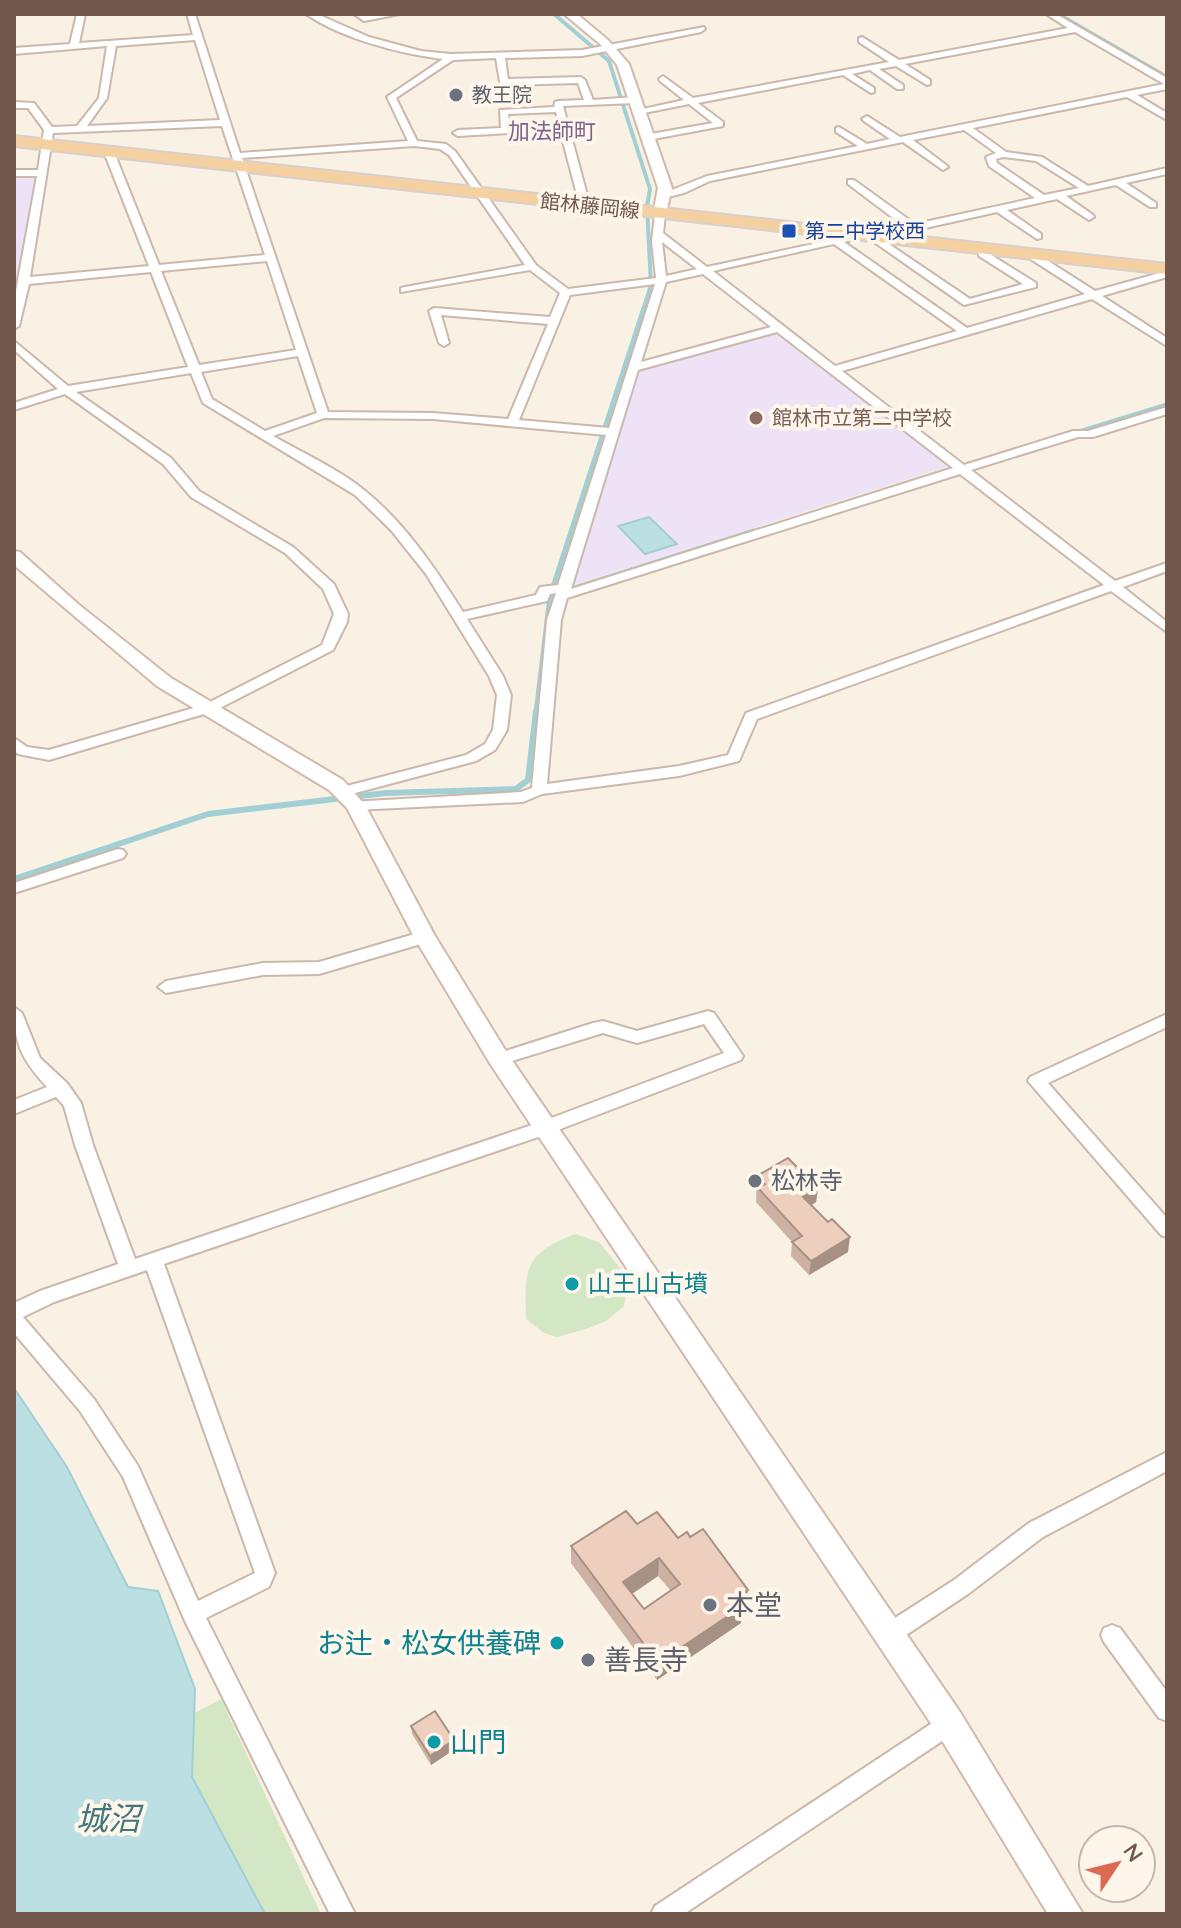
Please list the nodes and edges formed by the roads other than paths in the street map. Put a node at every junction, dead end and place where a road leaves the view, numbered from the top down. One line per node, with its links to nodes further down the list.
1 (81, 14): 13 (street)
2 (191, 14): 10 (street)
3 (310, 14): 17 (street)
4 (358, 14): 5 (street)
5 (396, 14)
6 (570, 14): 14 (street)
7 (1050, 14): 9 (street)
8 (701, 29): 14 (street)
9 (1077, 29): 18 (street); 23 (street)
10 (198, 37): 12 (street); 34 (street)
11 (862, 40): 18 (street)
12 (112, 44): 13 (street); 37 (street)
13 (74, 47): 15 (street)
14 (609, 47): 16 (street); 30 (street)
15 (16, 48)
16 (500, 55): 17 (street); 28 (street)
17 (451, 57): 45 (street)
18 (896, 63): 19 (street); 22 (street)
19 (871, 67): 20 (street); 24 (street)
20 (844, 72): 25 (street); 27 (street)
21 (663, 79): 27 (street)
22 (927, 82)
23 (1167, 84): 26 (street)
24 (900, 87)
25 (871, 90)
26 (1129, 94): 32 (street); 36 (street)
27 (691, 101): 30 (street); 41 (street)
28 (589, 102): 30 (street); 31 (street)
29 (14, 105): 42 (street)
30 (637, 105): 41 (street)
31 (559, 109): 35 (street); 38 (street)
32 (1167, 117)
33 (867, 119): 43 (street)
34 (224, 123): 37 (street); 49 (street)
35 (565, 127): 38 (street); 62 (street)
36 (966, 127): 43 (street); 48 (street)
37 (79, 130): 42 (street)
38 (506, 130): 40 (street)
39 (839, 130): 46 (street)
40 (458, 133)
41 (648, 137): 58 (street)
42 (48, 138): 44 (main road, 館林藤岡線); 47 (main road, 館林藤岡線); 52 (street)
43 (901, 140): 46 (street); 50 (street)
44 (14, 141)
45 (414, 143): 49 (street); 57 (street)
46 (866, 147): 58 (street)
47 (109, 152): 49 (main road, 館林藤岡線); 75 (street)
48 (1003, 154): 56 (street); 60 (street)
49 (238, 161): 57 (main road, 館林藤岡線); 73 (street)
50 (943, 167)
51 (14, 173): 52 (street)
52 (43, 173): 79 (street)
53 (1165, 173): 55 (street)
54 (851, 182): 66 (street)
55 (1118, 182): 56 (street); 61 (street)
56 (1087, 189): 59 (street)
57 (479, 194): 62 (main road, 館林藤岡線); 74 (street)
58 (664, 195): 64 (street)
59 (1058, 195): 60 (street); 65 (street)
60 (1043, 199): 63 (street)
61 (1153, 205)
62 (585, 206): 64 (main road, 館林藤岡線)
63 (999, 209): 66 (street); 69 (street)
64 (660, 214): 67 (street); 68 (main road, 館林藤岡線)
65 (1089, 217)
66 (913, 228): 68 (street)
67 (658, 234): 76 (street); 78 (street)
68 (866, 236): 70 (street); 71 (main road, 館林藤岡線); 71 (street)
69 (1037, 236)
70 (836, 241): 76 (street); 86 (street)
71 (983, 249): 72 (main road, 館林藤岡線)
72 (1030, 254): 77 (main road, 館林藤岡線); 82 (street)
73 (271, 257): 75 (street); 90 (street)
74 (532, 267): 80 (street); 81 (street)
75 (155, 269): 79 (street); 91 (street)
76 (706, 271): 78 (street); 85 (street)
77 (1167, 272): 82 (street)
78 (661, 280): 81 (street); 92 (street)
79 (21, 284): 84 (street)
80 (405, 290)
81 (566, 292): 83 (street)
82 (1092, 296): 86 (street); 88 (street)
83 (554, 321): 87 (street); 98 (street)
84 (14, 326)
85 (779, 328): 92 (street); 93 (street)
86 (965, 332): 93 (street)
87 (444, 343)
88 (1167, 343)
89 (15, 346): 94 (street)
90 (303, 352): 91 (street); 97 (street)
91 (194, 368): 94 (street); 100 (street)
92 (633, 368): 99 (street)
93 (833, 370): 101 (street)
94 (66, 390): 95 (street); 108 (street)
95 (14, 407)
96 (1167, 410): 101 (street)
97 (323, 415): 98 (street); 100 (street)
98 (512, 423): 99 (street)
99 (614, 432): 105 (street)
100 (263, 435): 106 (street)
101 (963, 469): 104 (street); 105 (street)
102 (14, 556): 108 (street)
103 (1167, 567): 104 (street)
104 (1114, 586): 107 (street); 110 (street)
105 (565, 592): 106 (street); 110 (street)
106 (458, 617): 111 (street)
107 (1167, 628)
108 (209, 708): 109 (street); 111 (street)
109 (14, 742)
110 (539, 790): 111 (street)
111 (349, 798): 114 (street)
112 (118, 854): 113 (street)
113 (14, 888)
114 (425, 937): 115 (street); 119 (street)
115 (166, 987)
116 (14, 1013): 118 (street)
117 (1167, 1020): 123 (street)
118 (18, 1033): 120 (street)
119 (499, 1059): 122 (street); 122 (street)
120 (61, 1088): 121 (street); 125 (street)
121 (14, 1107)
122 (544, 1128): 124 (street); 130 (street)
123 (1167, 1230)
124 (154, 1262): 125 (street); 129 (street)
125 (129, 1268): 126 (street)
126 (14, 1312)
127 (14, 1320): 129 (street)
128 (1167, 1461): 130 (street)
129 (193, 1614): 134 (street)
130 (889, 1634): 133 (street)
131 (1112, 1635): 132 (street)
132 (1167, 1710)
133 (949, 1723): 135 (street); 136 (street)
134 (343, 1914)
135 (663, 1914)
136 (1067, 1914)

